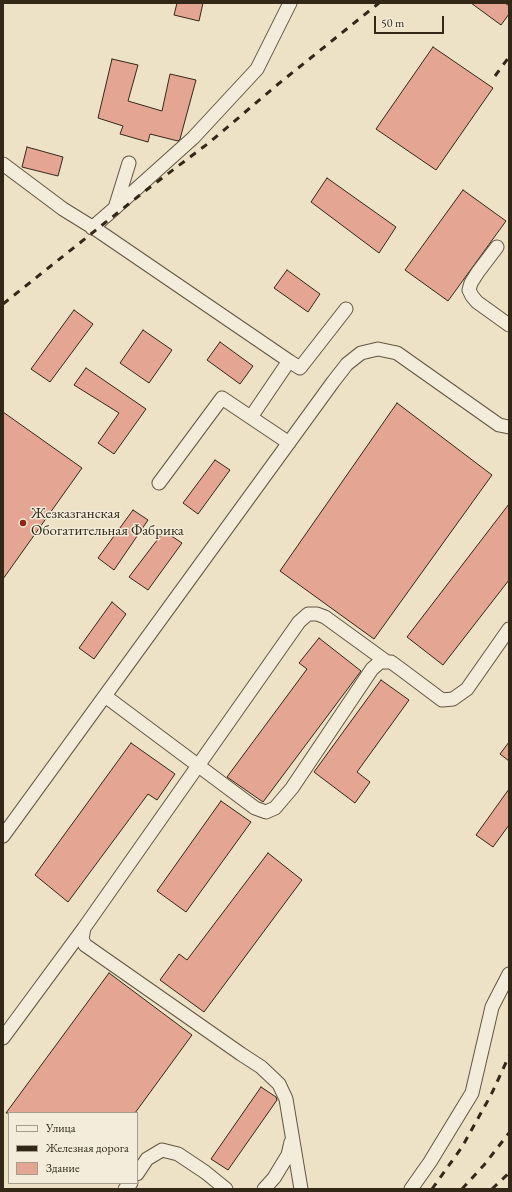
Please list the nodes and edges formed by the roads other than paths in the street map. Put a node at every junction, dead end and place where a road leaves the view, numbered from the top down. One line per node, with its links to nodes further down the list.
1 (290, 3): 4 (street)
2 (3, 164): 5 (street)
3 (129, 164): 4 (street)
4 (115, 208): 5 (street)
5 (92, 228): 9 (street)
6 (497, 247): 8 (street)
7 (346, 309): 9 (street)
8 (509, 325)
9 (289, 360): 10 (street)
10 (251, 417): 12 (street); 13 (street)
11 (509, 427): 12 (street)
12 (289, 443): 16 (street)
13 (159, 483)
14 (509, 629): 15 (street)
15 (387, 662): 17 (street); 17 (street)
16 (105, 696): 17 (street); 18 (street)
17 (198, 766): 19 (street)
18 (3, 836)
19 (84, 928): 21 (street); 22 (street)
20 (509, 974): 27 (street)
21 (3, 1038)
22 (292, 1134): 25 (street); 26 (street)
23 (138, 1172): 24 (street)
24 (226, 1189)
25 (264, 1189)
26 (301, 1189)
27 (411, 1189)

